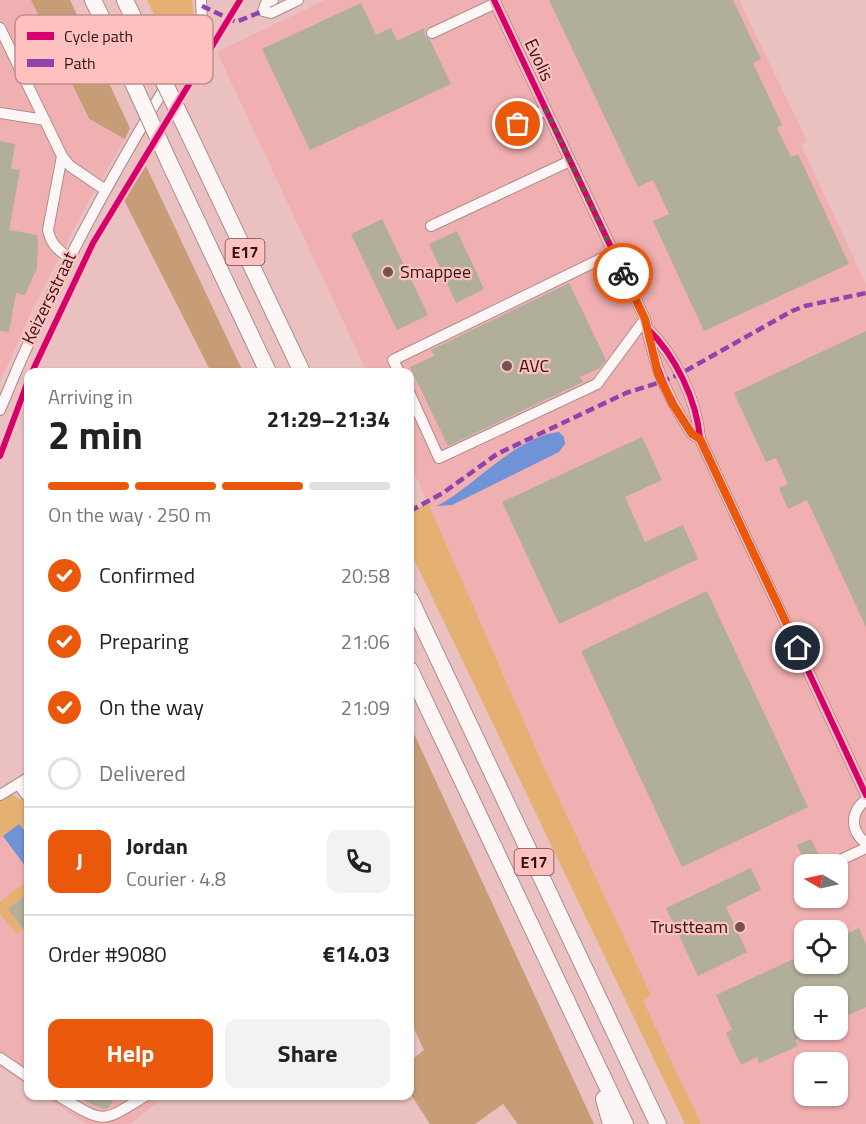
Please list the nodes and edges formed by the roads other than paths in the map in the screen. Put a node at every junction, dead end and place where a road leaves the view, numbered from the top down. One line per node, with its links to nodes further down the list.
1 (93, 0): 7 (highway, E17, bridge)
2 (125, 0): 8 (highway, E17, bridge)
3 (201, 0): 9 (street, Keizersstraat)
4 (273, 0): 5 (street)
5 (298, 0)
6 (495, 2): 11 (street); 17 (street, Evolis)
7 (100, 15)
8 (132, 15)
9 (202, 15)
10 (0, 28): 12 (street)
11 (432, 33)
12 (15, 59)
13 (27, 84): 19 (street)
14 (134, 84): 28 (highway, E17, bridge)
15 (165, 84): 29 (highway, E17, bridge)
16 (167, 84): 23 (street, Keizersstraat)
17 (546, 110): 20 (street); 22 (street, Evolis)
18 (0, 113): 19 (street)
19 (45, 120): 21 (street)
20 (499, 132)
21 (62, 156): 23 (street); 26 (street)
22 (570, 161): 24 (street); 25 (street, Evolis)
23 (104, 189): 26 (street, Keizersstraat)
24 (431, 226)
25 (613, 253): 27 (street, Evolis); 30 (street)
26 (68, 257): 32 (street, Keizersstraat)
27 (646, 324): 31 (street); 33 (street, Evolis); 33 (street, Evolis)
28 (266, 368)
29 (300, 368)
30 (397, 368)
31 (414, 403)
32 (0, 410)
33 (700, 439): 40 (street, Evolis)
34 (414, 607): 52 (highway, E17)
35 (414, 678): 45 (highway, E17)
36 (24, 780): 37 (street)
37 (18, 784): 38 (street); 39 (street)
38 (24, 792)
39 (0, 795)
40 (866, 795)
41 (866, 800): 42 (street)
42 (866, 843)
43 (866, 848): 44 (street)
44 (848, 856)
45 (592, 1051): 50 (highway); 51 (highway, E17)
46 (0, 1058): 47 (street)
47 (24, 1074)
48 (65, 1100): 49 (street)
49 (141, 1100)
50 (611, 1124)
51 (625, 1124)
52 (658, 1124)

